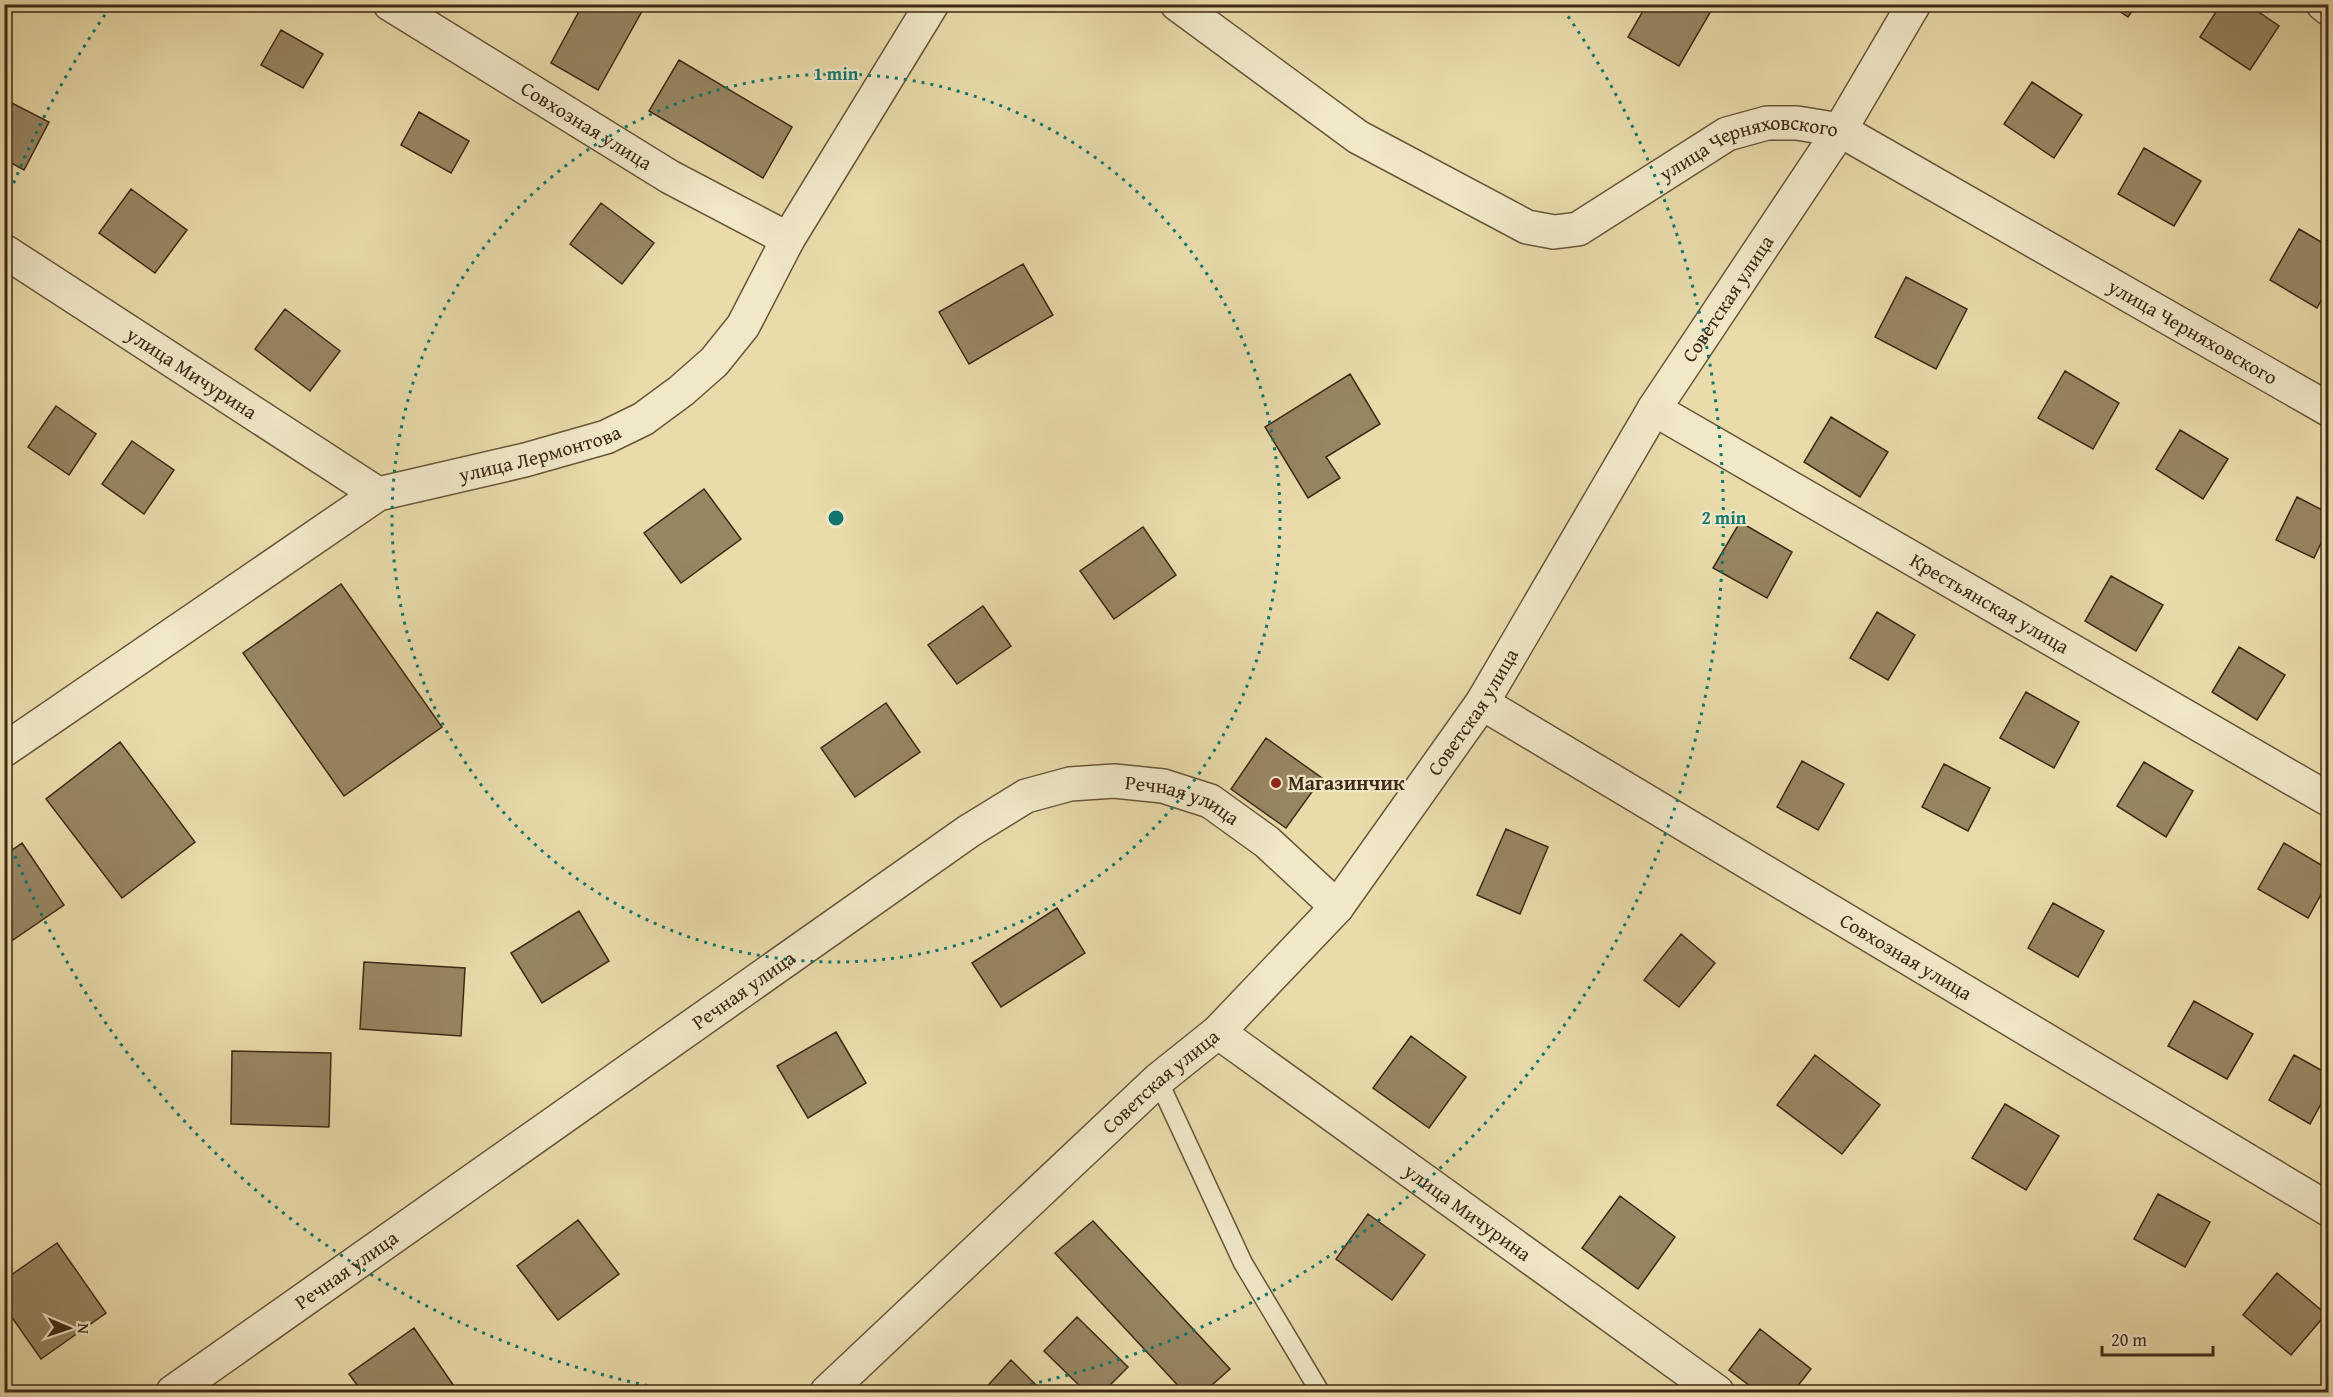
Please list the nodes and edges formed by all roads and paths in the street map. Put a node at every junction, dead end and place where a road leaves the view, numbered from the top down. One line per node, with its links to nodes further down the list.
1 (390, 4): 8 (street, Совхозная улица)
2 (932, 4): 8 (street, улица Лермонтова)
3 (1177, 4): 7 (street, улица Черняховского)
4 (1914, 4): 7 (street, Советская улица)
5 (2323, 4): 6 (street)
6 (2328, 8)
7 (1840, 130): 10 (street, Советская улица); 11 (street, улица Черняховского)
8 (788, 239): 12 (street, улица Лермонтова)
9 (4, 252): 12 (street, улица Мичурина)
10 (1654, 409): 13 (street, Советская улица); 15 (street, Крестьянская улица)
11 (2328, 409)
12 (378, 494): 14 (street, улица Лермонтова)
13 (1482, 703): 16 (street, Советская улица); 19 (street, Совхозная улица)
14 (4, 750)
15 (2328, 799)
16 (1337, 907): 17 (street, Советская улица); 20 (street, Речная улица)
17 (1218, 1032): 18 (street, Советская улица); 23 (street, улица Мичурина)
18 (1158, 1080): 21 (street, Советская улица); 22 (lane)
19 (2328, 1209)
20 (173, 1392)
21 (828, 1392)
22 (1320, 1392)
23 (1717, 1392)

